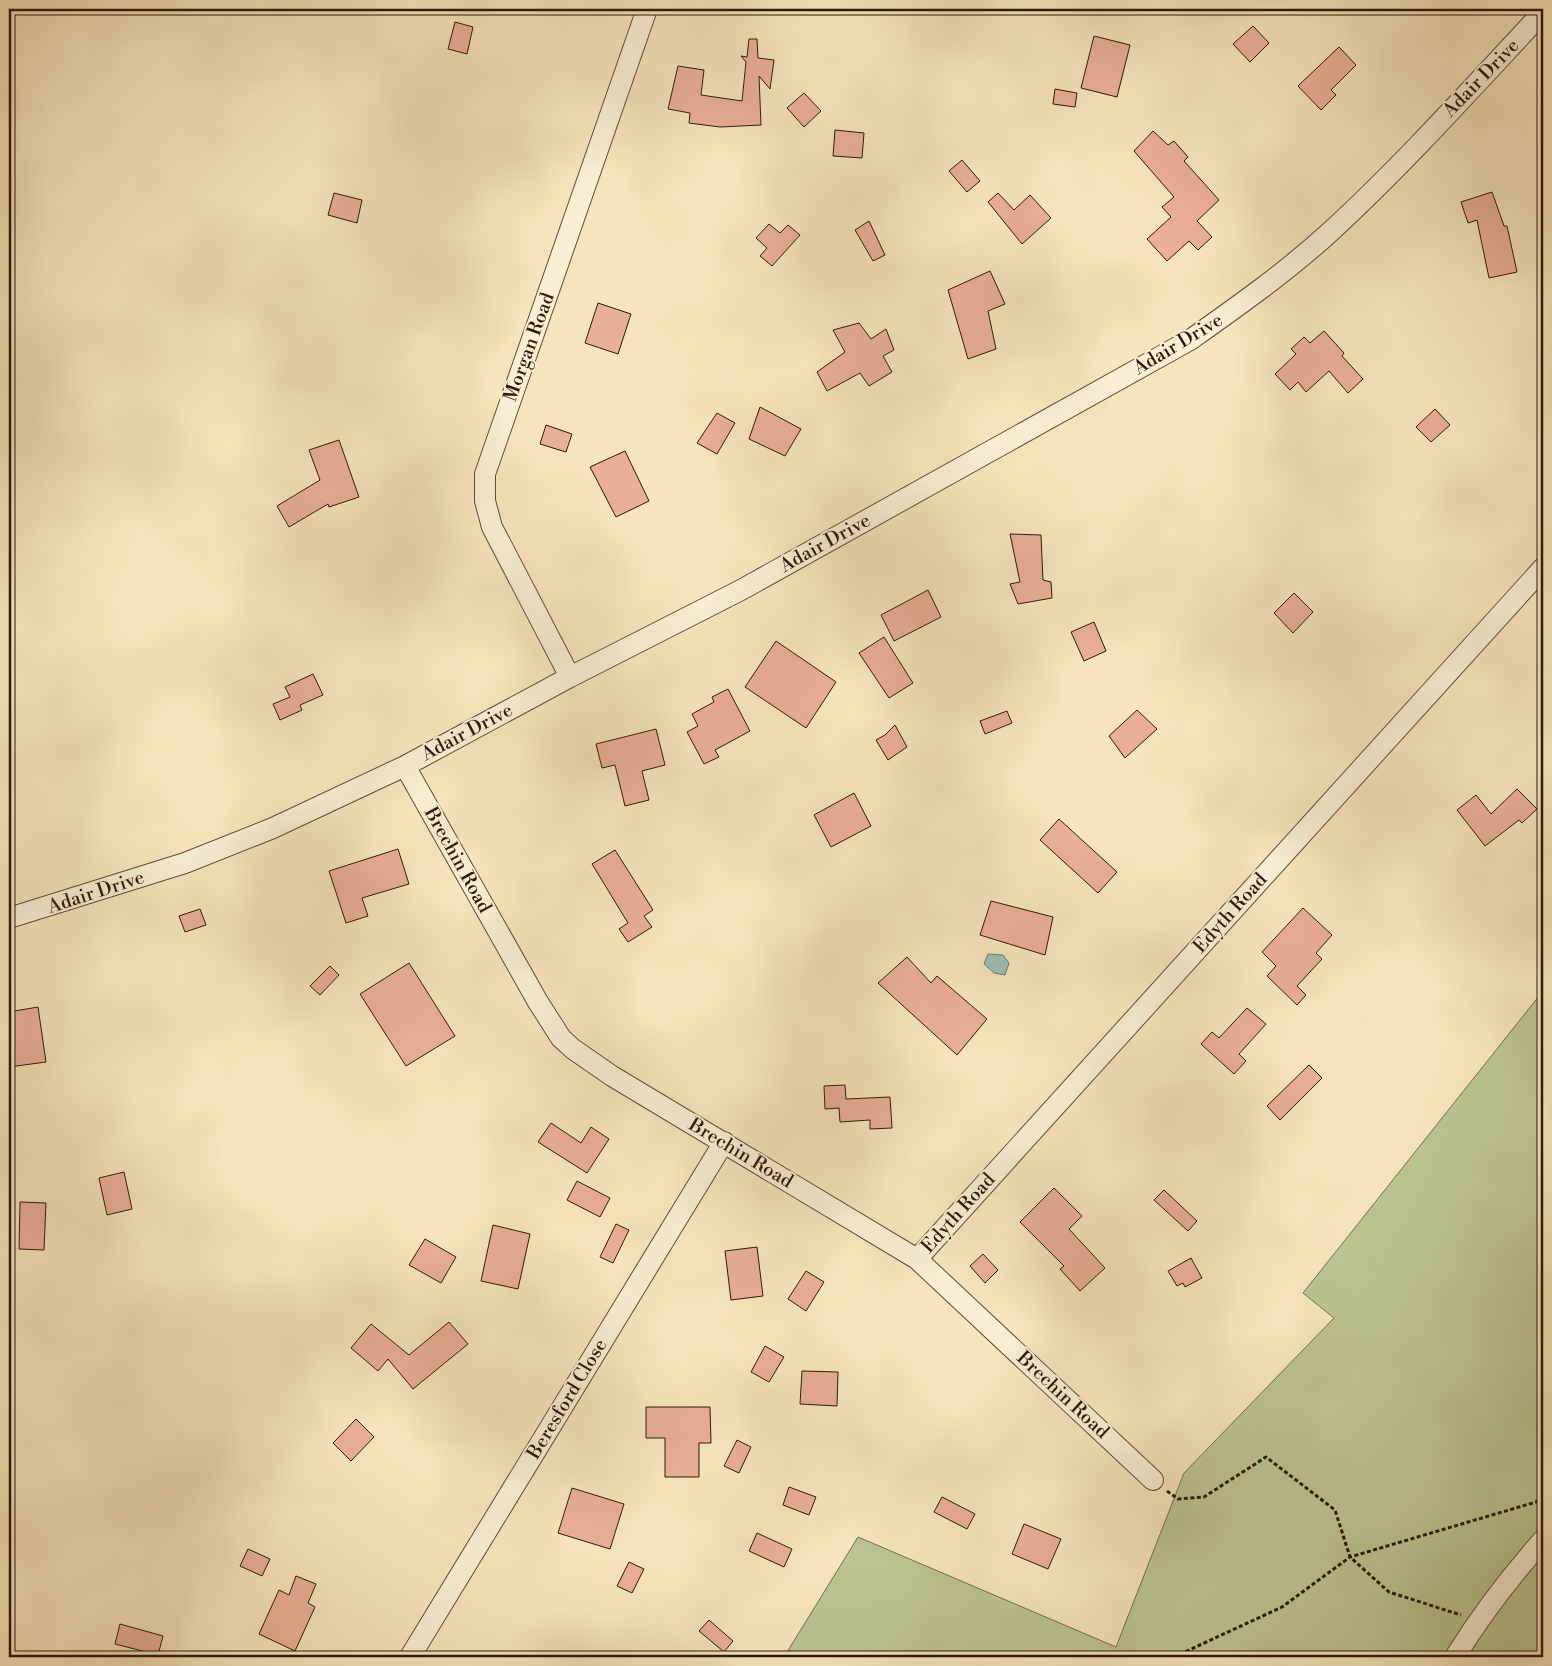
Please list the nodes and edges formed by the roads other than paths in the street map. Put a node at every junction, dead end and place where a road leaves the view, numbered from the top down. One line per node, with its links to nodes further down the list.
1 (647, 9): 4 (street, Morgan Road)
2 (1543, 12): 4 (street, Adair Drive)
3 (1543, 568): 8 (street, Edyth Road)
4 (570, 677): 5 (street, Adair Drive)
5 (405, 766): 6 (street, Adair Drive); 7 (street, Brechin Road)
6 (9, 918)
7 (724, 1142): 8 (street, Brechin Road); 11 (street, Beresford Close)
8 (917, 1259): 9 (street, Brechin Road)
9 (1152, 1480)
10 (1543, 1540): 12 (street)
11 (410, 1657)
12 (1455, 1657)

